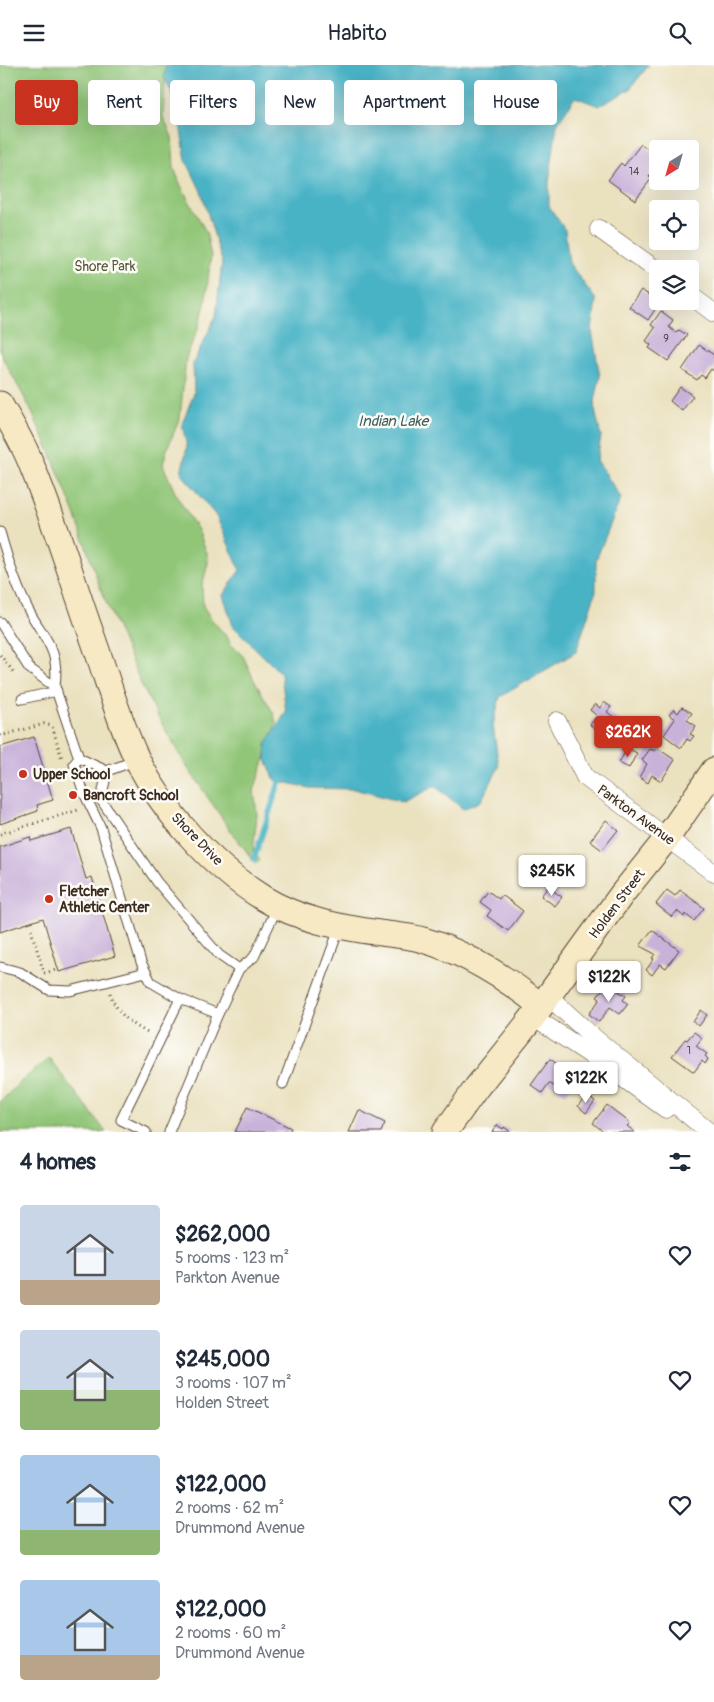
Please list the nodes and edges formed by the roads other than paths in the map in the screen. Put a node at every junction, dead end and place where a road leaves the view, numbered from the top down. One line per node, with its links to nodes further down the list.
1 (599, 229): 2 (street)
2 (649, 265)
3 (699, 302): 4 (street)
4 (714, 313)
5 (0, 404): 12 (main road, Shore Drive)
6 (0, 532): 8 (lane)
7 (0, 622): 8 (lane)
8 (56, 689): 9 (lane); 11 (lane)
9 (22, 699)
10 (557, 721): 15 (street, Parkton Avenue)
11 (79, 758): 14 (lane); 21 (lane)
12 (137, 760): 14 (lane); 17 (main road, Shore Drive)
13 (714, 770): 15 (main road, Holden Street)
14 (107, 771): 20 (lane)
15 (667, 838): 16 (street, Parkton Avenue); 23 (main road, Holden Street)
16 (714, 873)
17 (278, 906): 18 (main road, Shore Drive); 20 (lane)
18 (340, 927): 23 (main road, Shore Drive); 25 (lane)
19 (0, 967): 21 (lane)
20 (239, 969): 24 (lane)
21 (146, 971): 22 (lane)
22 (180, 999): 24 (lane); 26 (lane)
23 (541, 1006): 28 (main road, Holden Street); 29 (street); 30 (street)
24 (218, 1014): 27 (lane)
25 (283, 1083)
26 (146, 1132)
27 (169, 1132)
28 (445, 1132)
29 (700, 1132)
30 (709, 1132)

